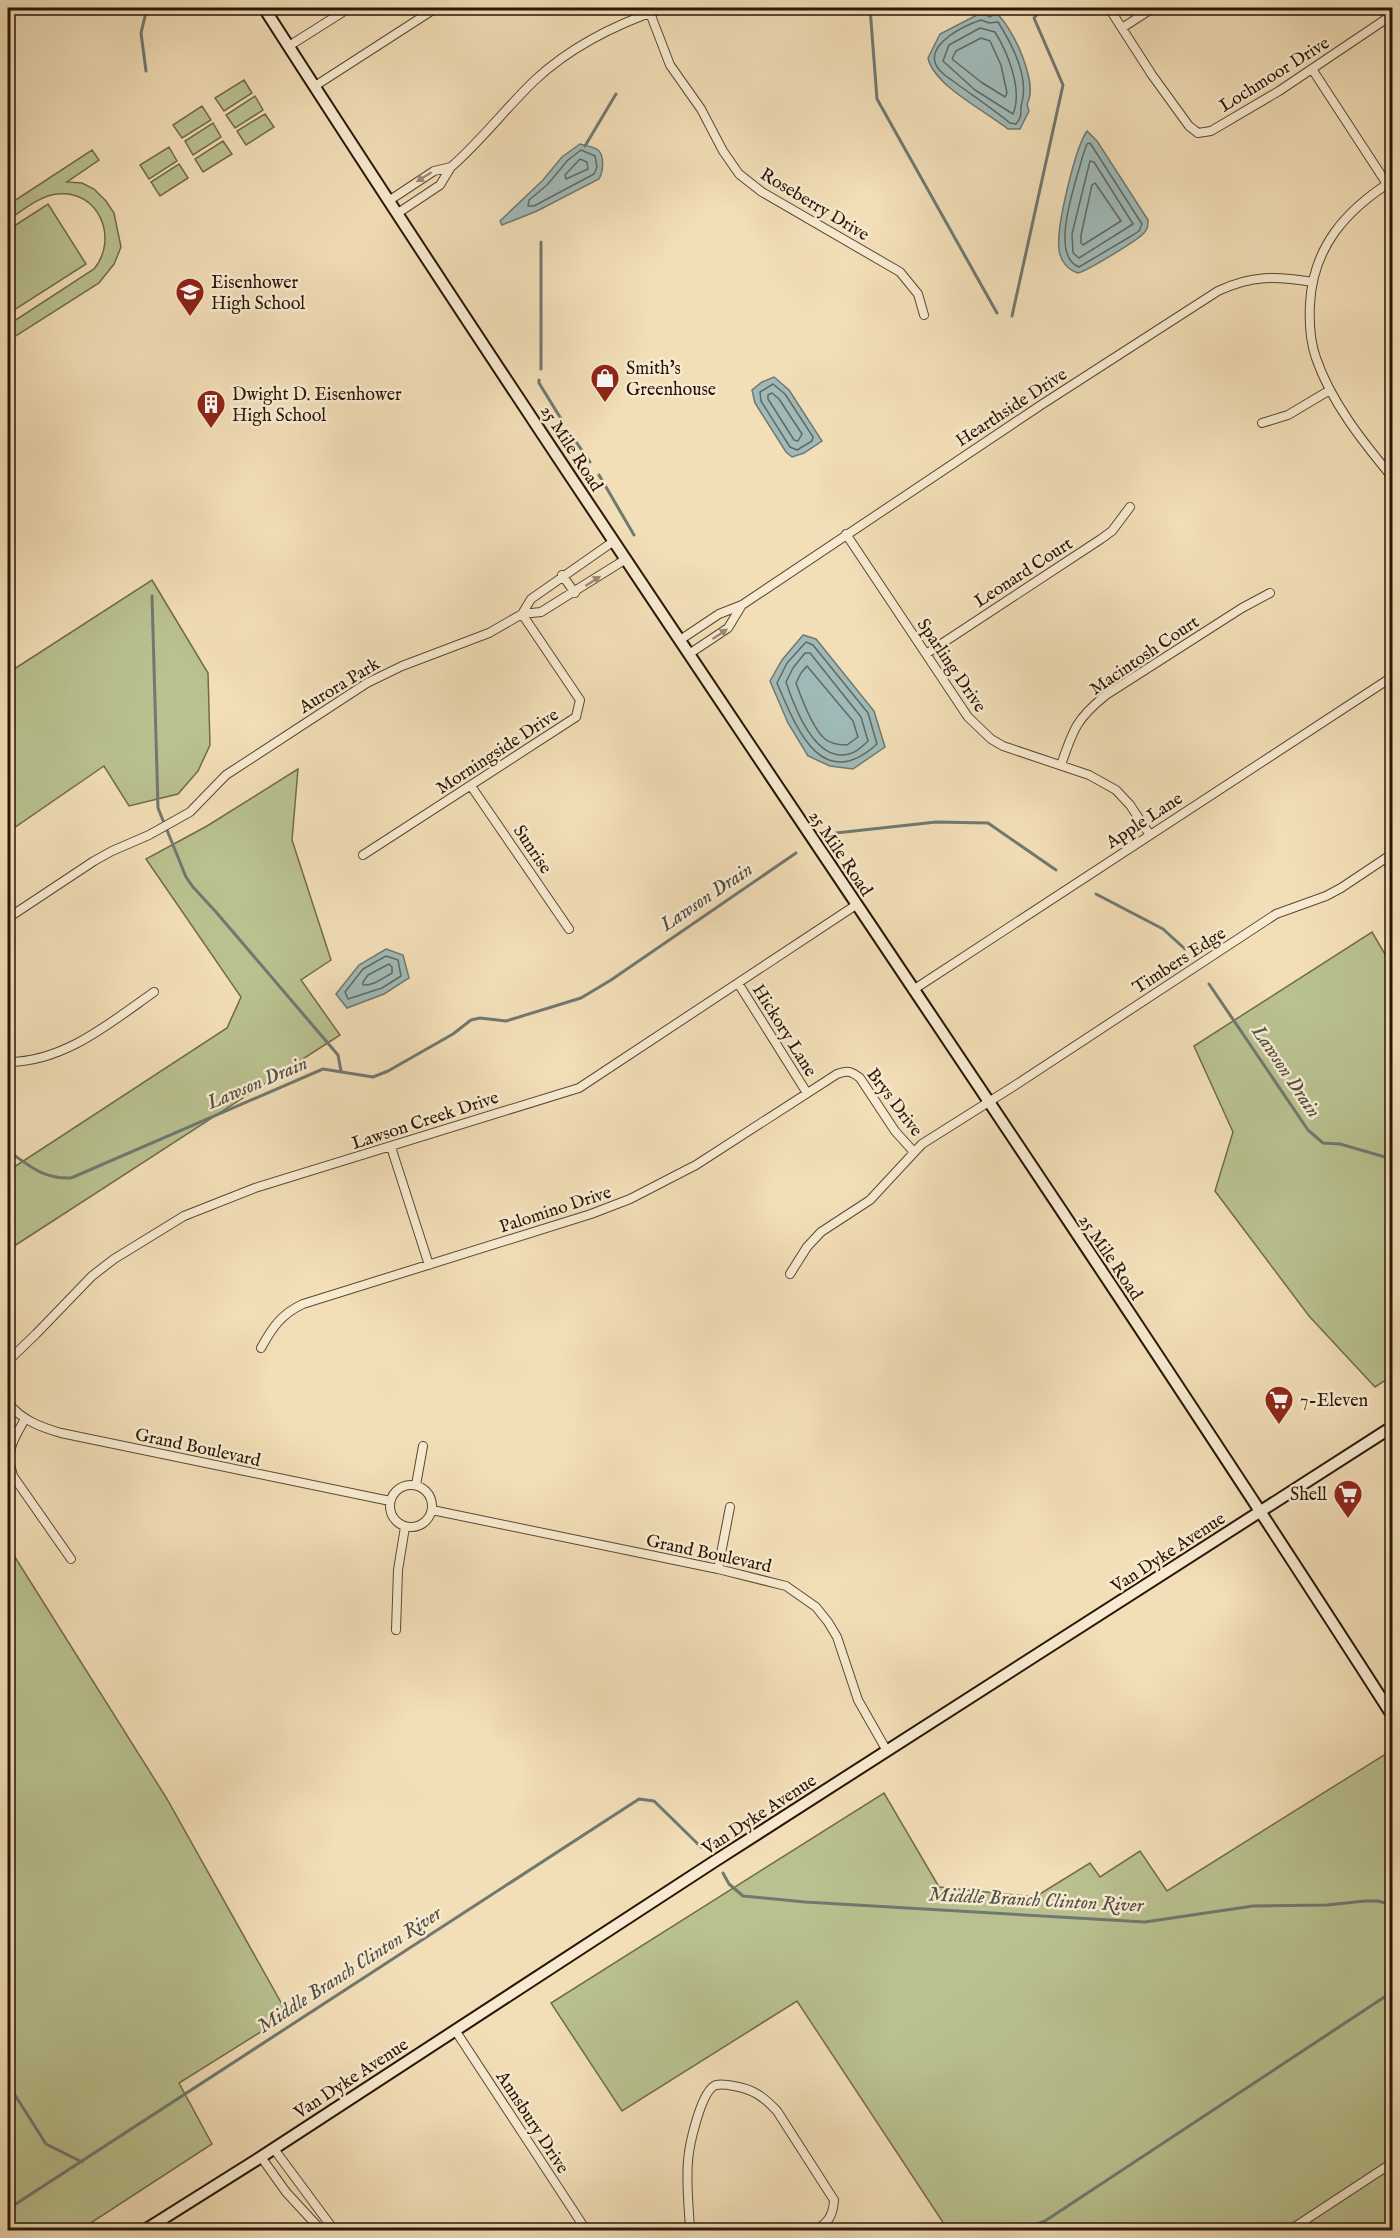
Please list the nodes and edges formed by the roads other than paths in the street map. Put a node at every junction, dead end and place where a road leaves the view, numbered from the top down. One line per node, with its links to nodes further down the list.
1 (264, 8): 10 (street, 25 Mile Road)
2 (349, 8): 10 (street)
3 (436, 8): 12 (street)
4 (664, 8): 7 (street)
5 (1109, 8): 9 (street)
6 (1154, 8): 9 (street)
7 (650, 13): 13 (street); 18 (street, Roseberry Drive)
8 (1392, 15): 11 (street, Lochmoor Drive)
9 (1122, 28): 11 (street, Lochmoor Drive)
10 (289, 46): 12 (street, 25 Mile Road)
11 (1312, 69): 14 (street)
12 (315, 86): 15 (street, 25 Mile Road)
13 (451, 167): 15 (street, one-way to 15); 16 (street)
14 (1390, 182): 17 (street)
15 (390, 200): 16 (street, 25 Mile Road)
16 (398, 213): 24 (street, 25 Mile Road)
17 (1312, 282): 19 (street); 23 (street, Hearthside Drive)
18 (924, 315)
19 (1330, 390): 20 (street); 21 (street)
20 (1262, 423)
21 (1392, 477)
22 (1130, 507): 33 (street, Leonard Court)
23 (846, 534): 29 (street, Hearthside Drive); 33 (street, Sparling Drive)
24 (614, 541): 25 (street, 25 Mile Road); 26 (street, Aurora Park)
25 (626, 559): 27 (street, Aurora Park, one-way to 25); 31 (street, 25 Mile Road)
26 (562, 575): 27 (street); 30 (street, Aurora Park)
27 (575, 592): 30 (street, Aurora Park)
28 (1270, 592): 35 (street, Macintosh Court)
29 (742, 605): 31 (street, Hearthside Drive); 32 (street, Hearthside Drive, one-way to 29)
30 (522, 614): 36 (street, Morningside Drive); 41 (street, Aurora Park)
31 (680, 640): 32 (street, 25 Mile Road)
32 (689, 654): 40 (street, 25 Mile Road)
33 (926, 654): 35 (street, Sparling Drive)
34 (1392, 677): 37 (street, Apple Lane)
35 (1061, 765): 37 (street, Sparling Drive)
36 (471, 786): 38 (street, Morningside Drive); 42 (street, Sunrise)
37 (1150, 835): 44 (street, Apple Lane)
38 (363, 855)
39 (1392, 855): 49 (street, Timbers Edge)
40 (856, 905): 43 (street, Lawson Creek Drive); 44 (street, 25 Mile Road)
41 (8, 918)
42 (569, 929)
43 (738, 983): 48 (street, Hickory Lane); 50 (street, Lawson Creek Drive)
44 (913, 990): 49 (street, 25 Mile Road)
45 (154, 992): 46 (street)
46 (8, 1062)
47 (852, 1072): 48 (street, Palomino Drive); 51 (street, Brys Drive)
48 (807, 1092): 52 (street, Palomino Drive)
49 (988, 1103): 51 (street, Timbers Edge); 64 (street, 25 Mile Road)
50 (391, 1147): 52 (street); 55 (street, Lawson Creek Drive)
51 (913, 1151): 53 (street, Timbers Edge)
52 (429, 1265): 54 (street, Palomino Drive)
53 (790, 1274)
54 (261, 1348)
55 (8, 1360)
56 (8, 1403): 57 (street, Grand Boulevard)
57 (25, 1419): 61 (street, Grand Boulevard); 66 (street)
58 (1392, 1427): 64 (street, Van Dyke Avenue)
59 (423, 1446): 60 (street)
60 (416, 1485): 61 (street); 63 (street)
61 (390, 1501): 65 (street)
62 (730, 1507): 67 (street)
63 (432, 1510): 65 (street); 67 (street, Grand Boulevard)
64 (1262, 1512): 69 (street, 25 Mile Road); 70 (street, Van Dyke Avenue)
65 (405, 1527): 68 (street)
66 (71, 1559)
67 (718, 1569): 70 (street, Grand Boulevard)
68 (396, 1630)
69 (1392, 1715)
70 (887, 1751): 71 (street, Van Dyke Avenue)
71 (455, 2030): 72 (street, Van Dyke Avenue); 80 (street, Annsbury Drive)
72 (274, 2149): 73 (street, Van Dyke Avenue); 75 (street)
73 (261, 2157): 76 (street); 77 (street, Van Dyke Avenue)
74 (1392, 2163): 83 (street)
75 (298, 2182): 76 (street); 79 (street)
76 (286, 2192): 78 (street)
77 (145, 2230)
78 (321, 2230)
79 (334, 2230)
80 (586, 2230)
81 (690, 2230): 82 (street)
82 (816, 2230)
83 (1290, 2230)

